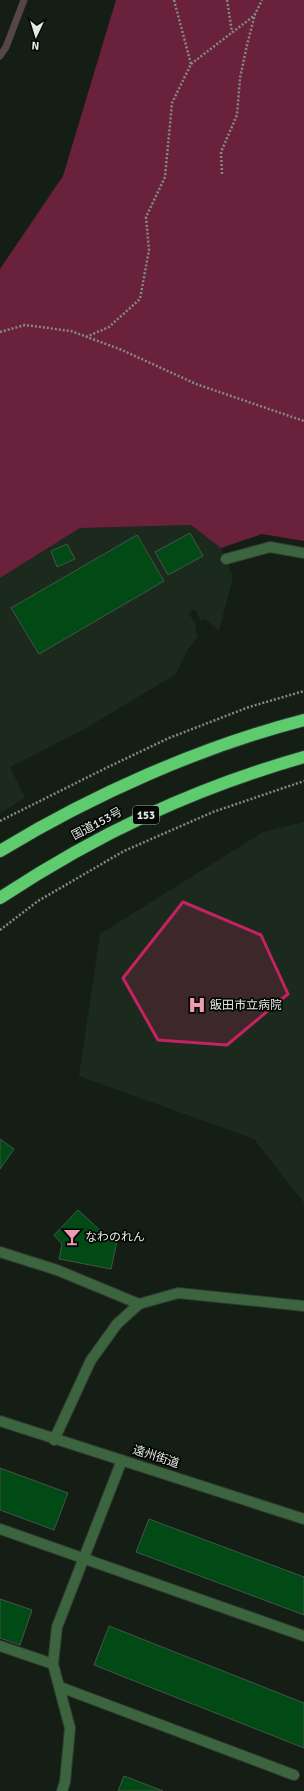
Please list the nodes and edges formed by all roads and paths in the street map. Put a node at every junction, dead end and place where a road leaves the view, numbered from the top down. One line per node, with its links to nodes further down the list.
1 (174, 0): 6 (path)
2 (227, 0): 5 (path)
3 (262, 0): 4 (path)
4 (255, 14): 5 (path); 7 (path)
5 (232, 32): 6 (path)
6 (192, 64): 9 (path)
7 (222, 174)
8 (0, 332): 9 (path)
9 (86, 337): 10 (path)
10 (304, 421)
11 (304, 553): 12 (street)
12 (226, 559)
13 (304, 691): 17 (path)
14 (304, 720): 18 (highway, 国道153号)
15 (304, 757): 19 (highway, 国道153号 / 153)
16 (304, 781): 20 (path)
17 (0, 821)
18 (0, 851)
19 (0, 898)
20 (0, 930)
21 (0, 1252): 22 (street)
22 (139, 1304): 23 (street); 25 (street)
23 (304, 1306)
24 (0, 1421): 25 (street, 遠州街道)
25 (54, 1440): 26 (street, 遠州街道)
26 (122, 1460): 27 (street, 遠州街道); 29 (street)
27 (304, 1519)
28 (0, 1529): 29 (street)
29 (83, 1559): 30 (street); 32 (street)
30 (304, 1636)
31 (0, 1646): 32 (street)
32 (53, 1664): 33 (street)
33 (60, 1687): 34 (street); 35 (street)
34 (294, 1775)
35 (62, 1791)

